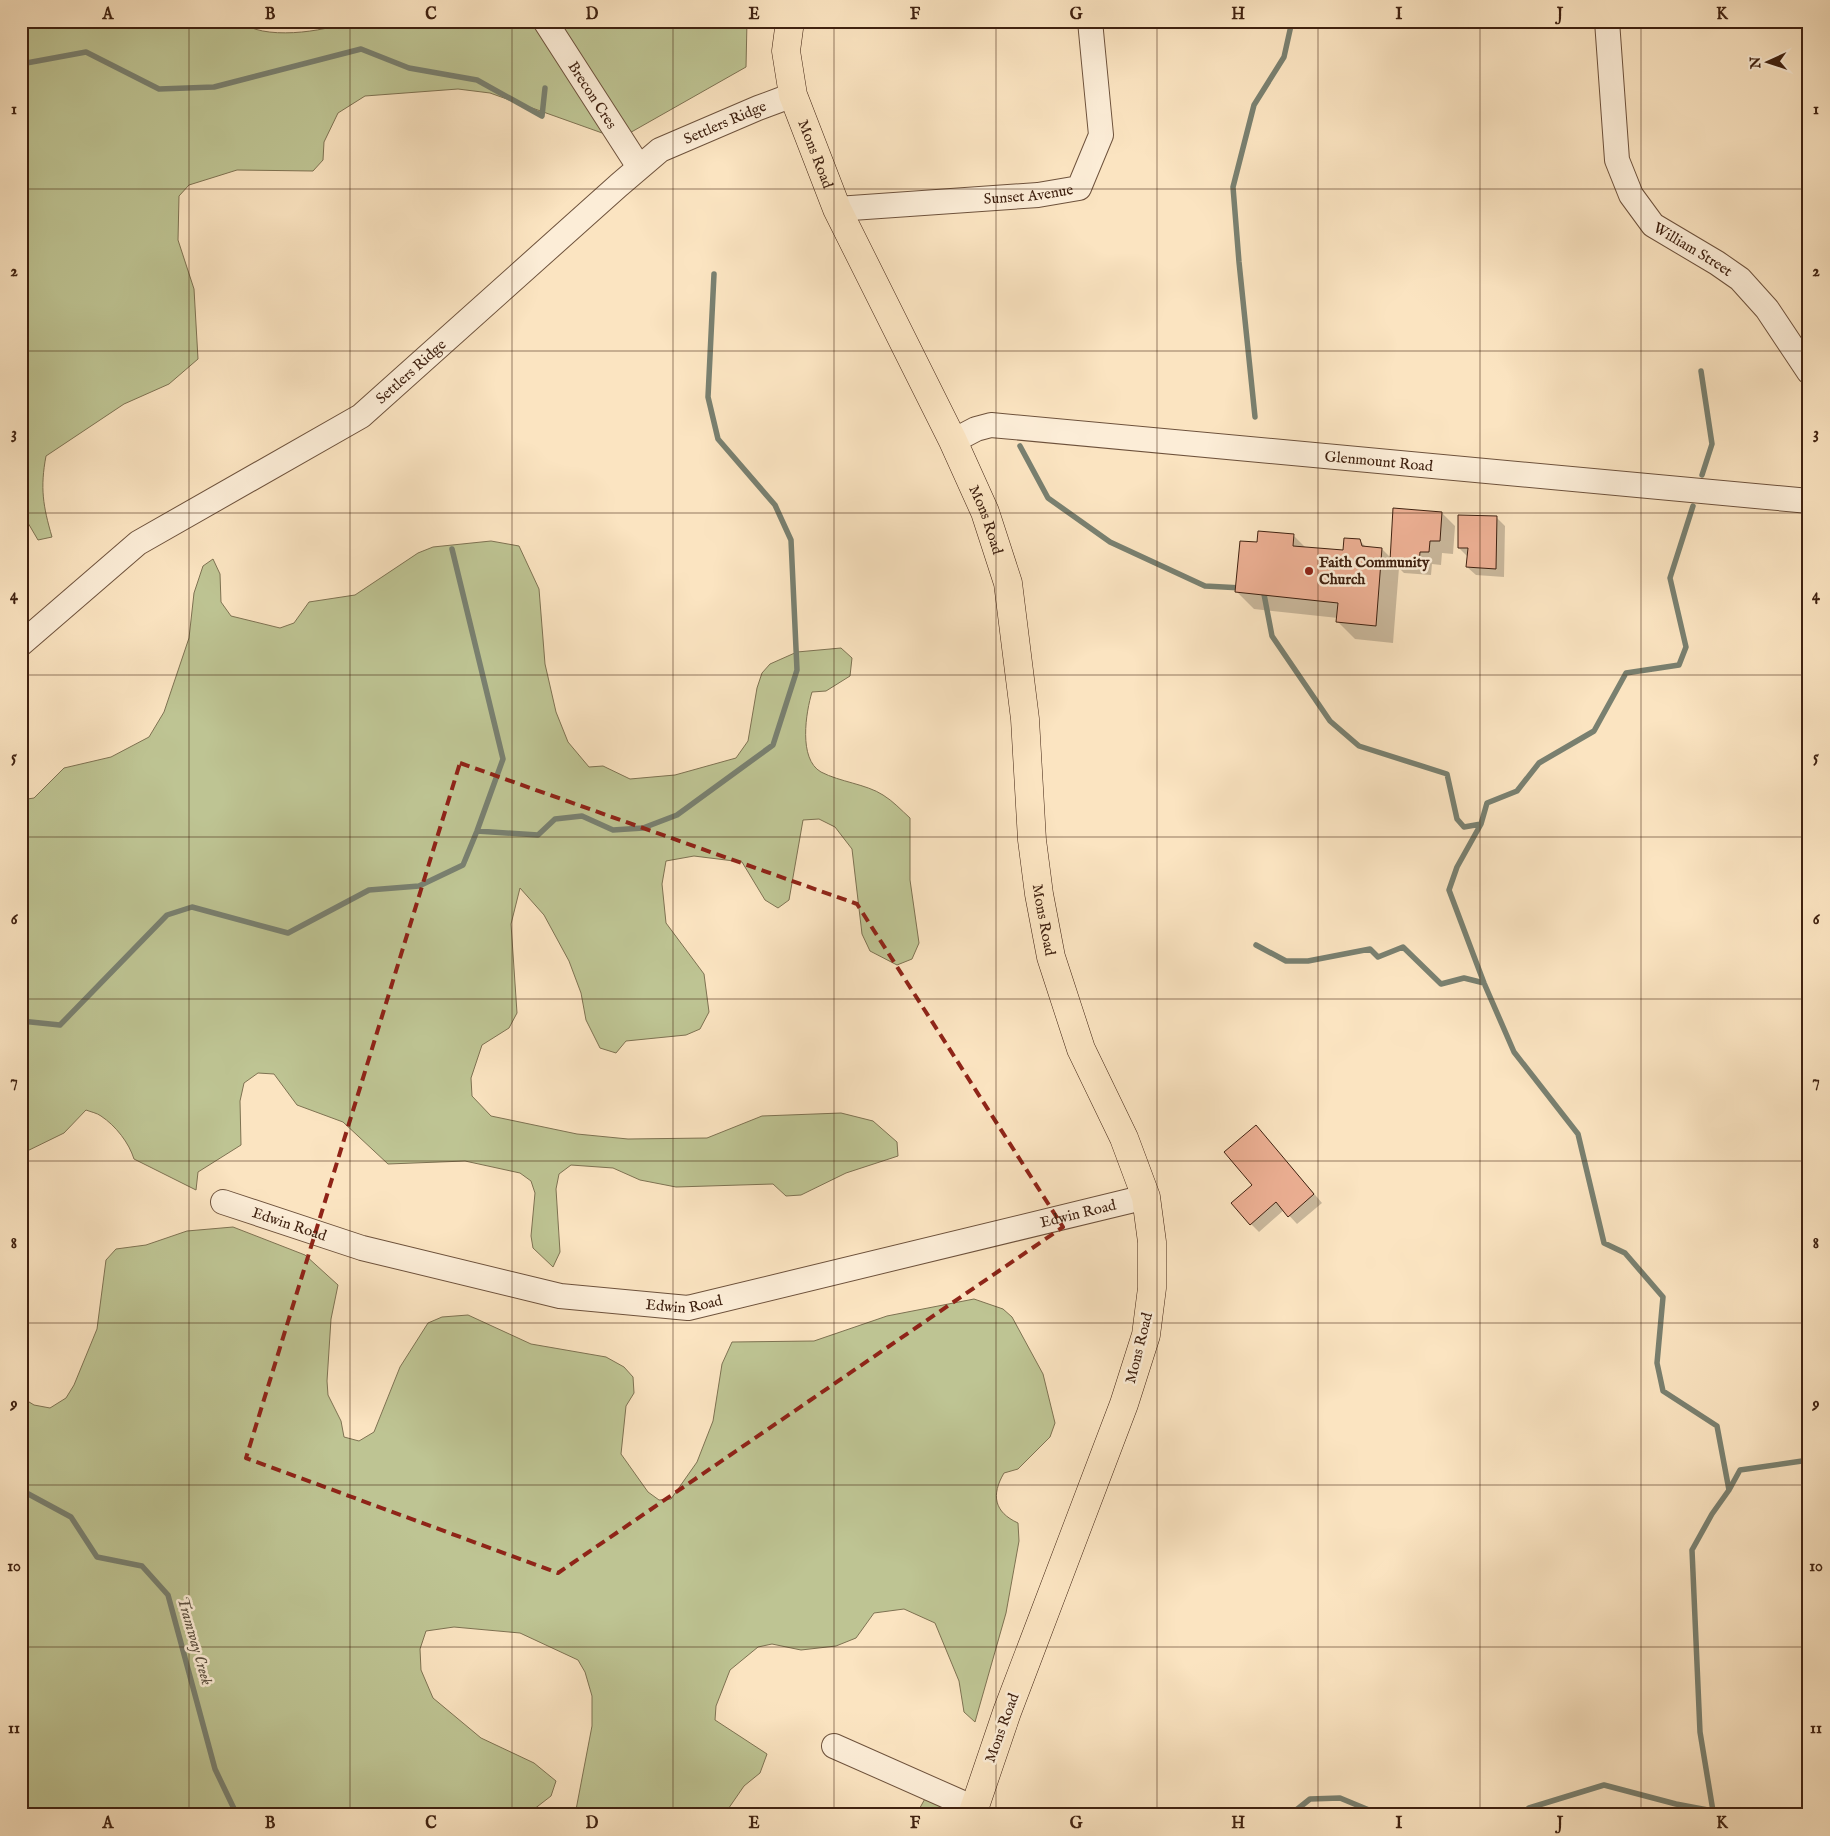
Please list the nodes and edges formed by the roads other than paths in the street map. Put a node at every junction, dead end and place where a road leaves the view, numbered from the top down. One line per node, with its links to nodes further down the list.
1 (545, 21): 6 (street, Brecon Cres)
2 (790, 21): 5 (main road, Mons Road)
3 (1090, 21): 7 (street, Sunset Avenue)
4 (1607, 21): 8 (street, William Street)
5 (793, 95): 6 (street, Settlers Ridge); 7 (main road, Mons Road)
6 (639, 167): 11 (street, Settlers Ridge)
7 (837, 209): 9 (main road, Mons Road)
8 (1805, 357)
9 (953, 441): 10 (street, Glenmount Road); 12 (main road, Mons Road)
10 (1809, 501)
11 (21, 644)
12 (1146, 1197): 13 (street, Edwin Road); 15 (main road, Mons Road)
13 (223, 1202)
14 (834, 1746): 15 (street)
15 (973, 1811)

